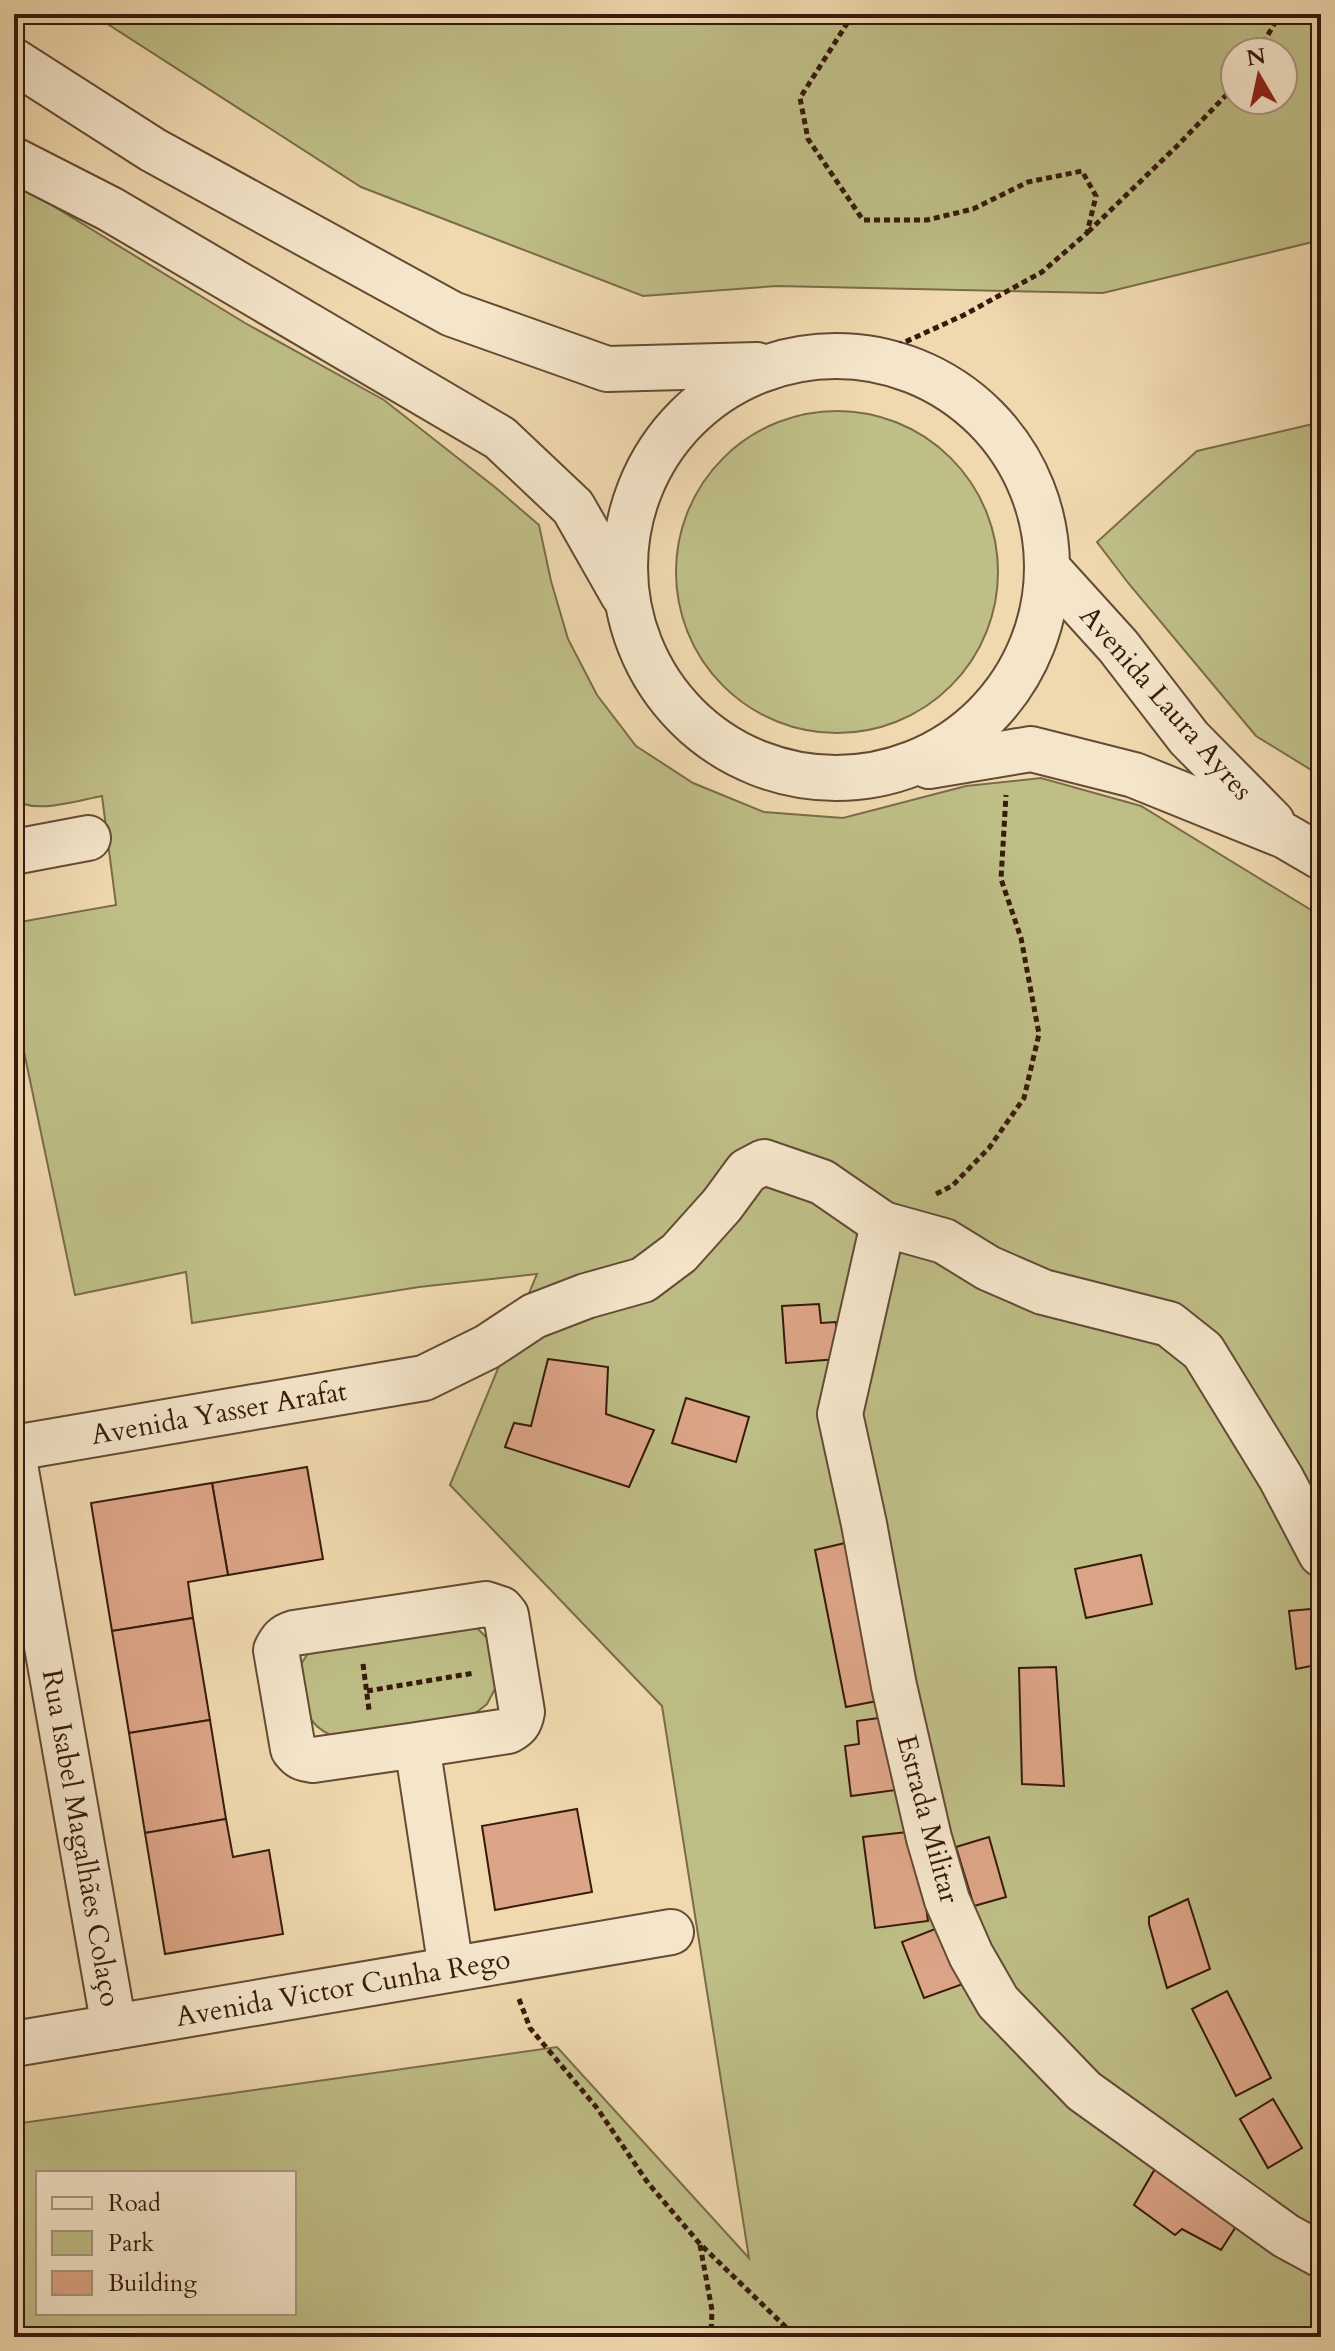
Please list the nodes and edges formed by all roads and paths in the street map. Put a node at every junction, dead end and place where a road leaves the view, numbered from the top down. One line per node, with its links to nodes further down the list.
1 (853, 14): 7 (path)
2 (1280, 14): 3 (path)
3 (1267, 36)
4 (14, 61): 9 (street)
5 (1219, 103): 7 (path)
6 (14, 160): 11 (street)
7 (1087, 233): 8 (path)
8 (870, 358): 9 (street); 10 (street)
9 (771, 364): 11 (street)
10 (1049, 570): 13 (street); 15 (street, Avenida Laura Ayres)
11 (624, 596): 13 (street)
12 (1007, 751): 13 (street, Avenida Laura Ayres); 15 (street, Avenida Laura Ayres); 17 (path)
13 (884, 774)
14 (88, 838): 16 (street)
15 (1303, 846)
16 (14, 852)
17 (890, 1226): 18 (street, Avenida Yasser Arafat); 20 (street); 31 (street, Estrada Militar)
18 (14, 1448)
19 (14, 1459): 28 (street, Rua Isabel Magalhães Colaço)
20 (1321, 1554)
21 (357, 1623): 22 (street); 23 (path); 24 (street)
22 (514, 1666): 23 (path); 24 (street)
23 (367, 1691): 24 (path)
24 (396, 1748): 27 (street)
25 (671, 1932): 26 (street, Avenida Victor Cunha Rego)
26 (505, 1961): 27 (street, Avenida Victor Cunha Rego); 30 (path)
27 (451, 1969): 28 (street, Avenida Victor Cunha Rego)
28 (114, 2027): 29 (street, Avenida Victor Cunha Rego)
29 (14, 2044)
30 (700, 2244): 32 (path); 33 (path)
31 (1321, 2255)
32 (711, 2337)
33 (796, 2337)

